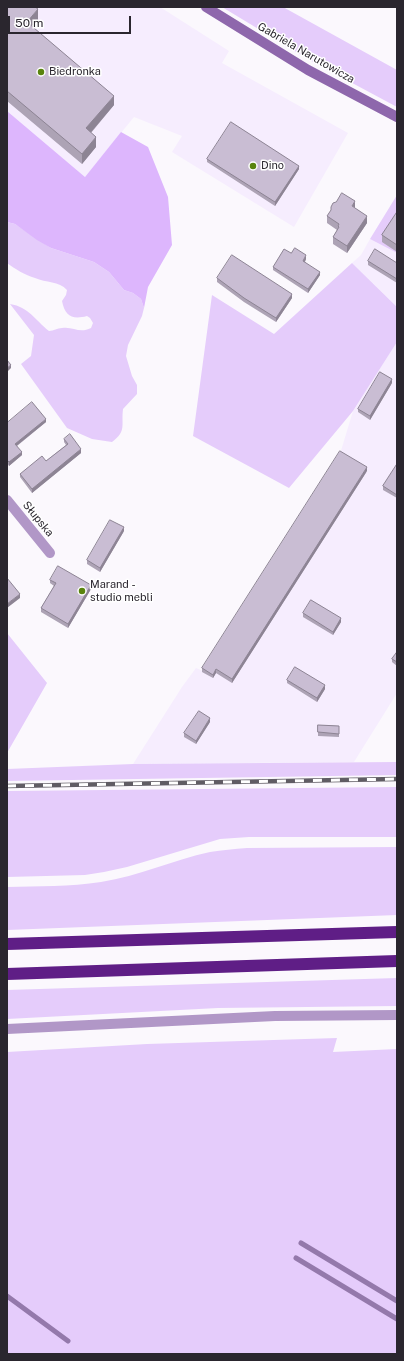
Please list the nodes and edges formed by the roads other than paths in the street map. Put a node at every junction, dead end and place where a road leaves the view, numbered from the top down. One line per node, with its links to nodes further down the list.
1 (206, 7): 2 (main road, Gabriela Narutowicza)
2 (397, 117)
3 (7, 500): 4 (street, Słupska)
4 (50, 552)
5 (397, 932): 6 (highway)
6 (7, 944)
7 (397, 961): 8 (highway)
8 (7, 974)
9 (397, 1015): 10 (street)
10 (7, 1028)

